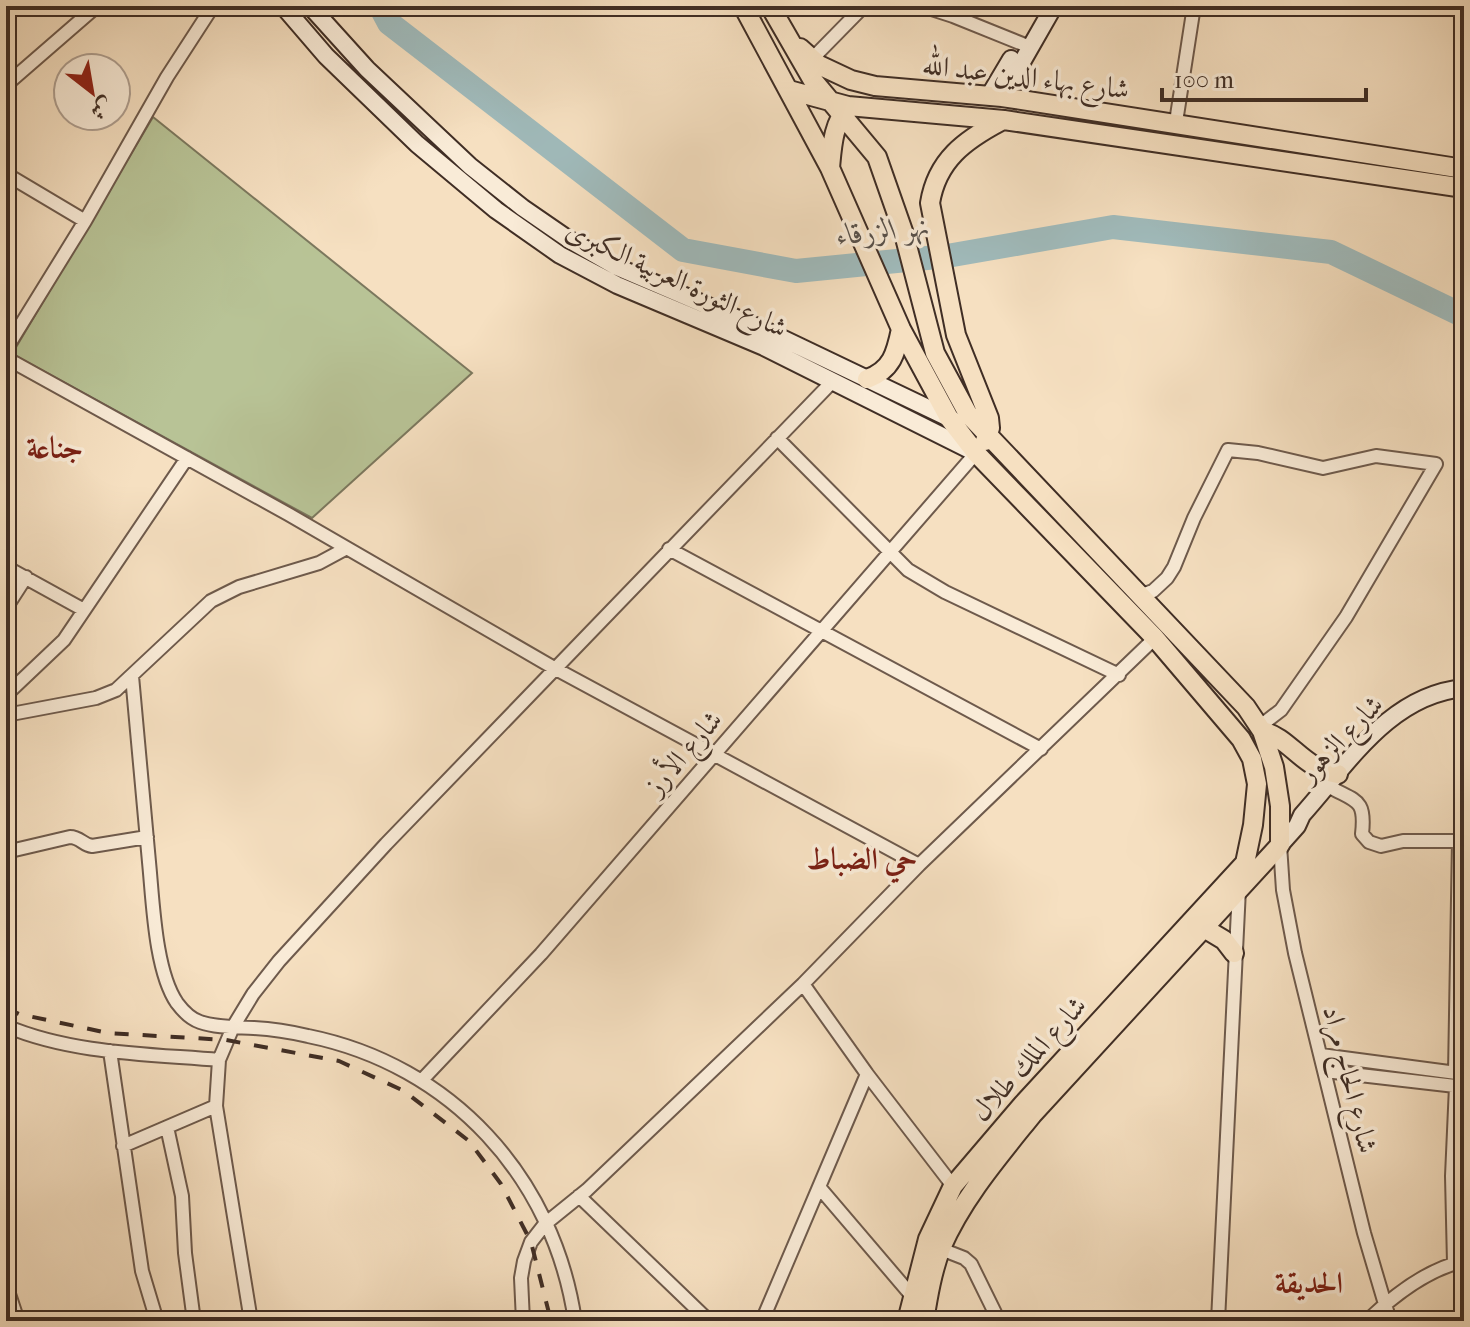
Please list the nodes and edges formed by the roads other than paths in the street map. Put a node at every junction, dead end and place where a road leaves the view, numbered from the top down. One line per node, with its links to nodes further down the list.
1 (97, 6): 15 (street)
2 (213, 6): 26 (street)
3 (283, 6): 31 (main road, شارع الثورة العربية الكبرى)
4 (310, 6): 30 (main road, شارع الثورة العربية الكبرى)
5 (743, 6): 16 (main road)
6 (770, 6): 12 (main road)
7 (864, 6): 14 (street)
8 (922, 6): 13 (street)
9 (1043, 6): 13 (main road)
10 (1054, 6): 13 (main road)
11 (1194, 6): 21 (street)
12 (786, 34): 14 (main road, شارع بهاء الدين عبد الله); 19 (main road)
13 (1026, 45): 18 (main road)
14 (812, 59): 17 (main road, شارع بهاء الدين عبد الله)
15 (6, 85)
16 (789, 90): 19 (main road, شارع بهاء الدين عبد الله); 22 (main road)
17 (900, 90): 18 (main road, شارع بهاء الدين عبد الله); 19 (main road)
18 (996, 96): 21 (main road, شارع بهاء الدين عبد الله)
19 (840, 108): 20 (main road, شارع بهاء الدين عبد الله); 22 (main road); 33 (main road)
20 (1004, 120): 25 (main road, شارع بهاء الدين عبد الله); 33 (main road)
21 (1176, 122): 23 (main road, شارع بهاء الدين عبد الله)
22 (830, 168): 27 (main road)
23 (1464, 169)
24 (6, 174): 26 (street)
25 (1464, 188)
26 (85, 221): 28 (street)
27 (901, 329): 30 (main road); 32 (main road)
28 (6, 349)
29 (6, 358): 36 (street)
30 (867, 379): 32 (main road, شارع الثورة العربية الكبرى)
31 (832, 382): 34 (street); 35 (main road, شارع الثورة العربية الكبرى)
32 (949, 418): 33 (main road, شارع الثورة العربية الكبرى); 35 (main road)
33 (988, 437): 35 (main road); 42 (main road)
34 (777, 438): 38 (street); 39 (street)
35 (976, 453): 39 (street, شارع الأرز); 46 (main road)
36 (187, 458): 37 (street); 44 (street)
37 (345, 549): 47 (street); 49 (street)
38 (669, 549): 45 (street); 47 (street)
39 (889, 553): 45 (street, شارع الأرز); 48 (street)
40 (6, 567): 41 (street)
41 (26, 577): 43 (street); 44 (street)
42 (1142, 595): 53 (main road); 53 (street)
43 (6, 608)
44 (84, 610): 51 (street)
45 (821, 630): 54 (street); 55 (street, شارع الأرز)
46 (1155, 638): 48 (street); 61 (main road)
47 (554, 668): 55 (street); 68 (street)
48 (1119, 675): 54 (street)
49 (132, 676): 52 (street); 57 (street)
50 (1464, 688): 56 (main road, شارع الزهور)
51 (6, 695)
52 (6, 715)
53 (1260, 729): 56 (main road); 58 (main road)
54 (1041, 749): 62 (street)
55 (714, 753): 62 (street); 74 (street, شارع الأرز)
56 (1333, 780): 58 (main road, شارع الزهور); 59 (street)
57 (147, 837): 60 (street); 68 (street)
58 (1279, 838): 61 (main road, شارع الملك طلال); 63 (main road, شارع الملك طلال); 70 (street, شارع الحاج مراد)
59 (1462, 841): 75 (street)
60 (6, 852)
61 (1244, 863): 63 (main road); 79 (main road, شارع الملك طلال)
62 (919, 865): 66 (street)
63 (1239, 889): 64 (main road, شارع الملك طلال); 65 (street)
64 (1204, 928): 65 (main road); 83 (main road, شارع الملك طلال)
65 (1234, 953): 100 (street)
66 (803, 984): 73 (street); 81 (street)
67 (6, 1026): 69 (street)
68 (233, 1027): 71 (street); 74 (street)
69 (110, 1051): 71 (street); 78 (street)
70 (1321, 1055): 72 (street, شارع الحاج مراد); 75 (street)
71 (219, 1060): 76 (street)
72 (1325, 1071): 75 (street); 87 (street, شارع الحاج مراد)
73 (867, 1074): 79 (street); 80 (street)
74 (422, 1080): 82 (street)
75 (1460, 1080): 84 (street)
76 (216, 1106): 77 (street); 92 (street)
77 (167, 1127): 78 (street); 91 (street)
78 (123, 1146): 90 (street)
79 (953, 1186): 86 (main road, شارع الملك طلال)
80 (819, 1187): 86 (street); 96 (street)
81 (579, 1196): 82 (street); 95 (street)
82 (545, 1224): 88 (street); 93 (street)
83 (941, 1249): 98 (main road, شارع الملك طلال); 99 (street)
84 (1459, 1262): 87 (street)
85 (6, 1285): 89 (street)
86 (912, 1296): 97 (main road, شارع الملك طلال)
87 (1385, 1303): 101 (street); 102 (street, شارع الحاج مراد)
88 (575, 1318): 94 (street)
89 (18, 1321)
90 (157, 1321)
91 (194, 1321)
92 (251, 1321)
93 (523, 1321)
94 (589, 1321)
95 (709, 1321)
96 (762, 1321)
97 (907, 1321)
98 (924, 1321)
99 (999, 1321)
100 (1218, 1321)
101 (1367, 1321)
102 (1390, 1321)

